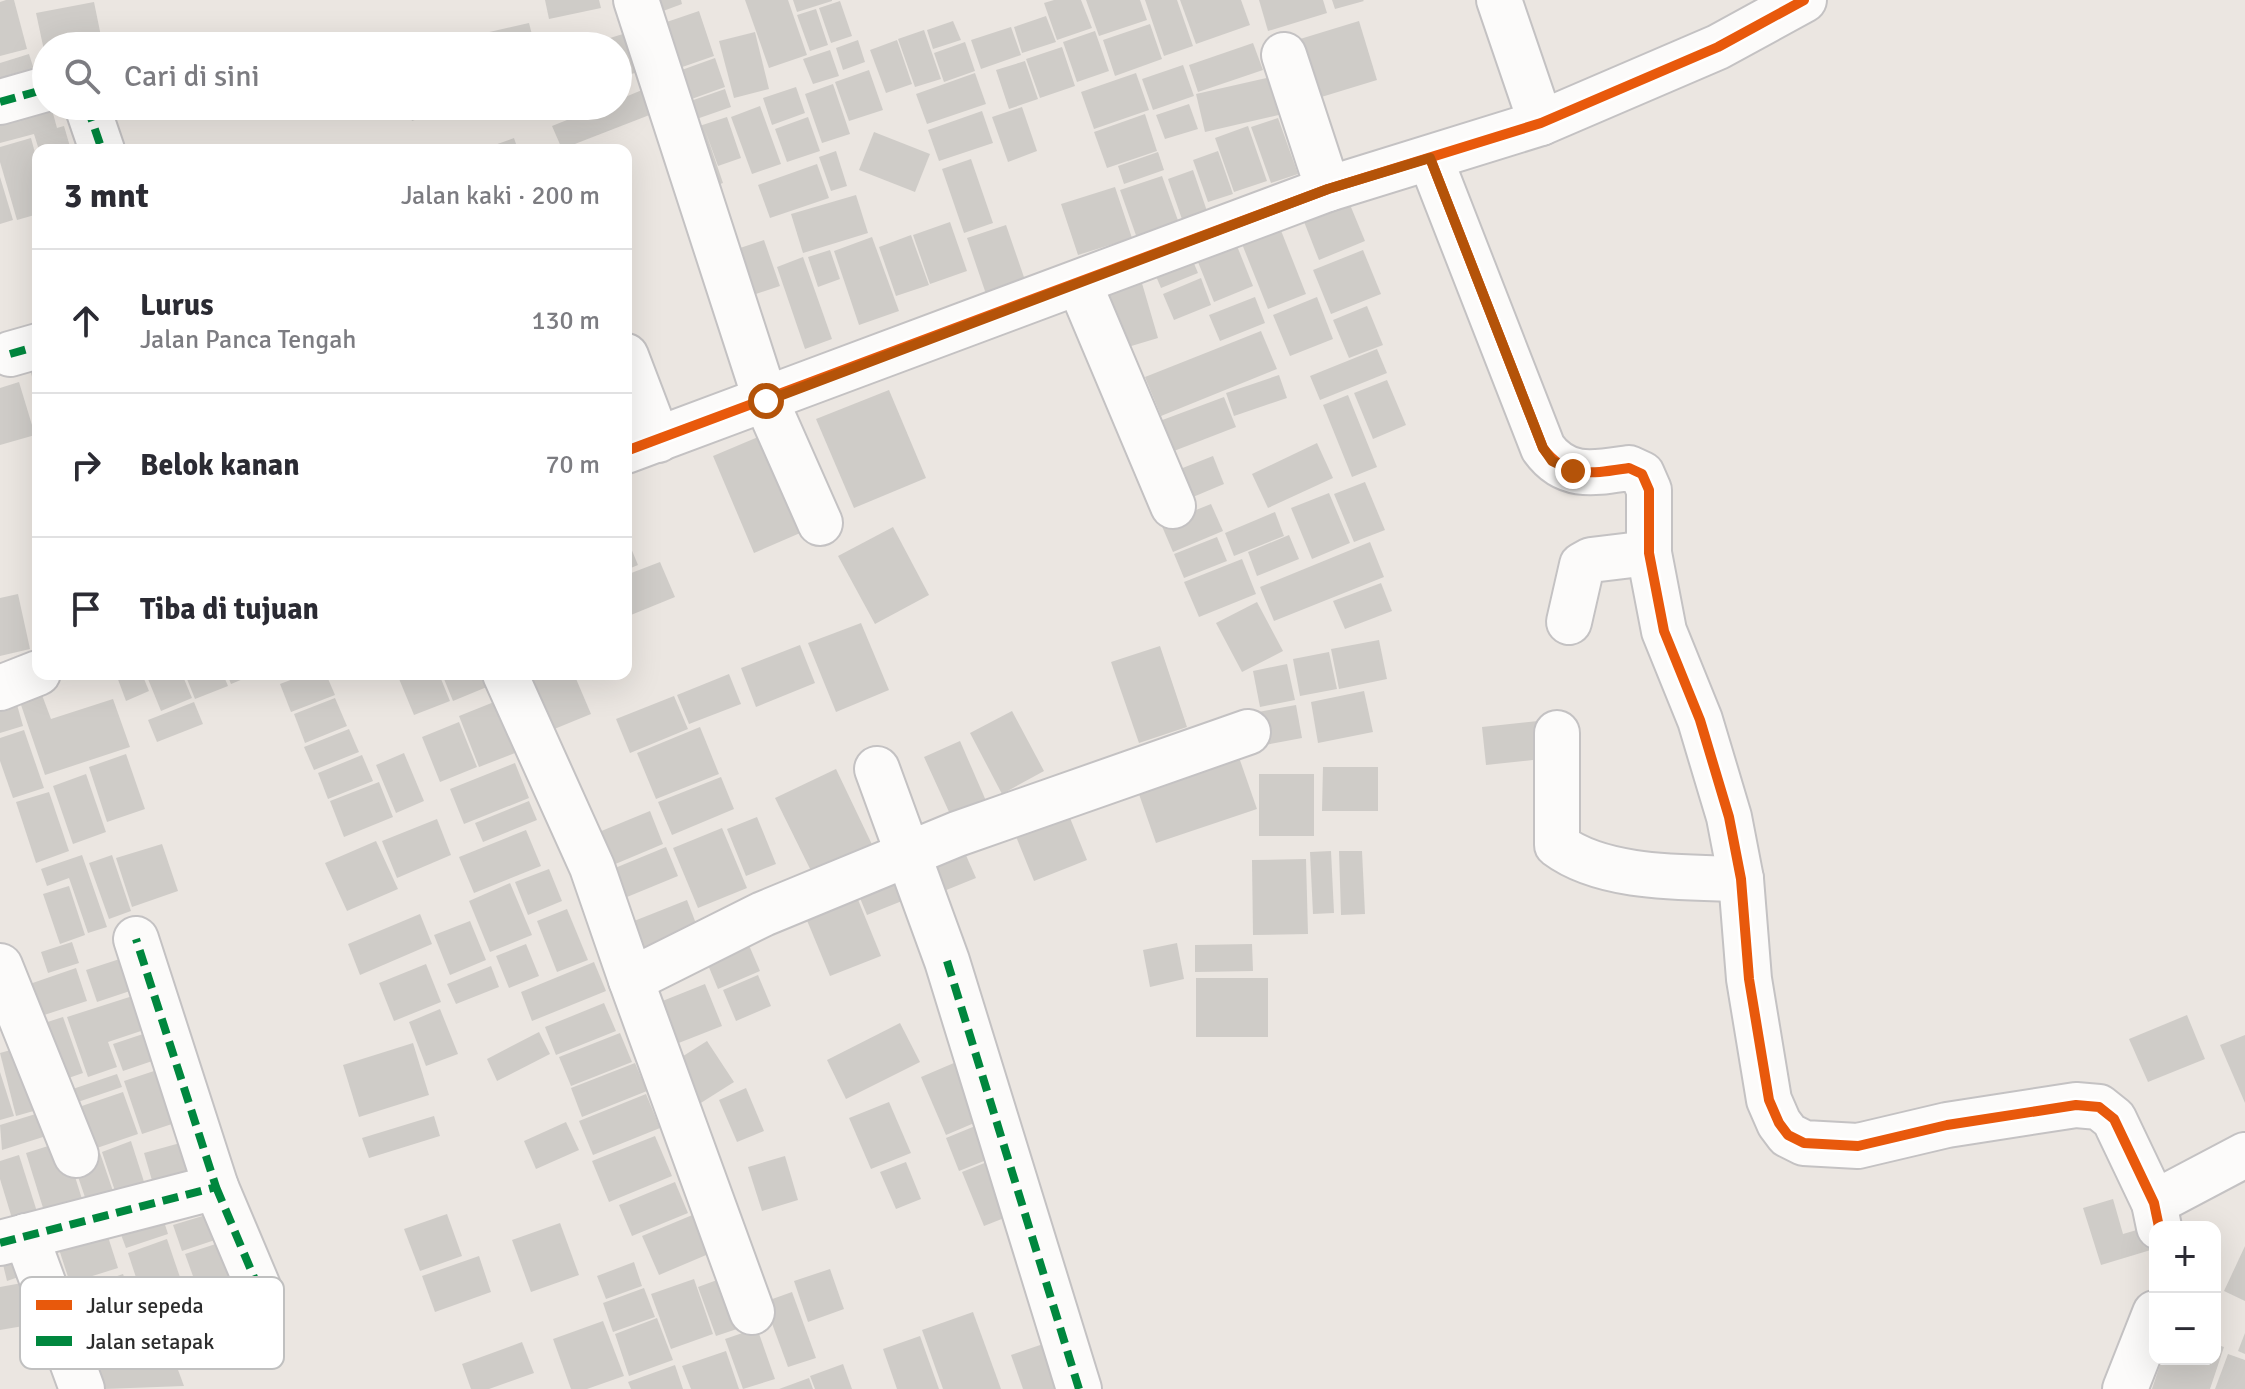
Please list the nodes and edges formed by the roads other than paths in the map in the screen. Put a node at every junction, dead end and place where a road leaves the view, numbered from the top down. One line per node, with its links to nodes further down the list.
1 (636, 0): 14 (street)
2 (1499, 0): 8 (street)
3 (1804, 0): 8 (street)
4 (1284, 55): 11 (street)
5 (32, 93): 6 (street)
6 (0, 102)
7 (92, 120): 9 (street)
8 (1541, 123): 10 (street)
9 (100, 144)
10 (1430, 158): 11 (street); 18 (street)
11 (1328, 189): 12 (street)
12 (1079, 283): 14 (street); 16 (street)
13 (632, 390): 15 (street)
14 (766, 401): 15 (street); 17 (street)
15 (642, 446)
16 (1173, 506)
17 (820, 523)
18 (1649, 553): 19 (street); 27 (street)
19 (1569, 622)
20 (32, 675): 22 (street)
21 (508, 680): 30 (street)
22 (0, 688)
23 (1248, 732): 26 (street)
24 (1557, 733): 27 (street)
25 (877, 769): 26 (street)
26 (909, 856): 30 (street); 42 (street)
27 (1741, 879): 34 (street)
28 (136, 939): 33 (street)
29 (0, 966): 31 (street)
30 (631, 980): 38 (street)
31 (76, 1155)
32 (2245, 1155): 34 (street)
33 (216, 1187): 35 (street); 37 (street)
34 (2157, 1215)
35 (13, 1239): 36 (street)
36 (30, 1277)
37 (254, 1277)
38 (752, 1312)
39 (2149, 1328): 43 (street)
40 (73, 1369): 41 (street)
41 (82, 1389)
42 (1079, 1389)
43 (2125, 1389)

